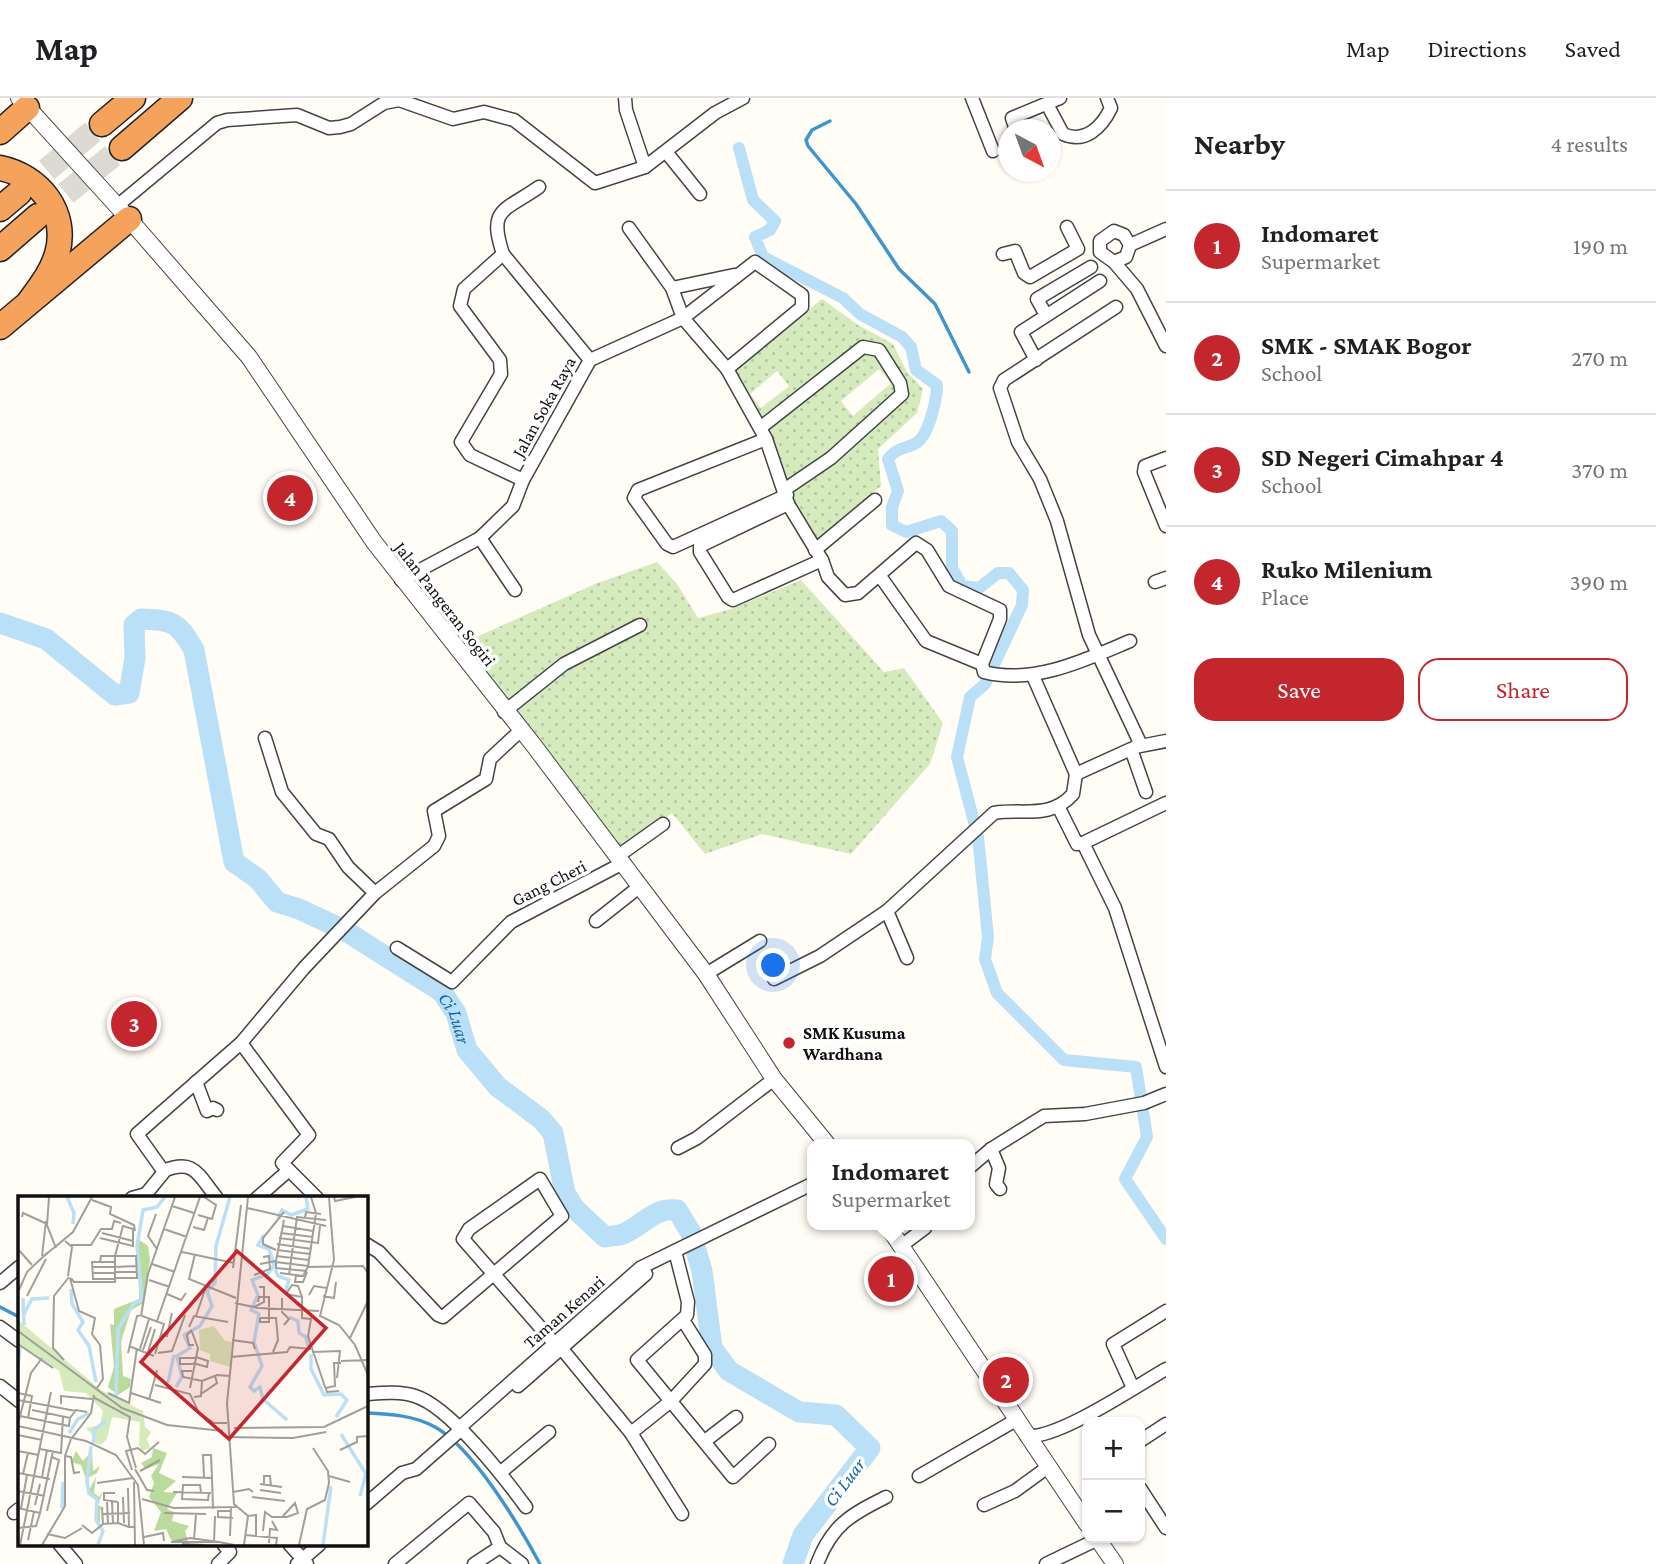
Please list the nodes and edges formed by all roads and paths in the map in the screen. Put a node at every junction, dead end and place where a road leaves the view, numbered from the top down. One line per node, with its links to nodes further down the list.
1 (133, 98): 11 (highway)
2 (180, 98): 13 (highway)
3 (625, 98): 16 (street)
4 (743, 98): 15 (street)
5 (972, 98): 14 (street)
6 (1060, 98): 9 (street)
7 (1107, 98): 9 (street)
8 (23, 103): 12 (highway); 20 (street, Jalan Pangeran Sogiri)
9 (1047, 104): 10 (street)
10 (1012, 119)
11 (102, 124)
12 (0, 132)
13 (121, 148)
14 (993, 151)
15 (667, 153): 16 (street); 19 (street)
16 (645, 167): 20 (street)
17 (0, 168): 36 (highway)
18 (539, 187): 27 (street)
19 (699, 194)
20 (123, 212): 36 (highway); 54 (street, Jalan Pangeran Sogiri)
21 (38, 216): 26 (highway)
22 (1067, 227): 31 (street)
23 (629, 228): 34 (street)
24 (1166, 229): 25 (street)
25 (1130, 245): 29 (street); 29 (street)
26 (0, 249)
27 (503, 254): 42 (street); 47 (street)
28 (1003, 254): 31 (street)
29 (1114, 262): 41 (street)
30 (1091, 267): 35 (street)
31 (1035, 274): 35 (street)
32 (738, 275): 34 (street); 39 (street, Jalan Soka Raya); 44 (street)
33 (1100, 281): 38 (street)
34 (672, 288): 39 (street)
35 (1047, 291): 38 (street)
36 (29, 302): 40 (highway)
37 (1116, 307): 43 (street)
38 (1046, 314): 43 (street)
39 (683, 318): 42 (street, Jalan Soka Raya); 44 (street)
40 (0, 327)
41 (1166, 346)
42 (590, 360): 47 (street, Jalan Soka Raya)
43 (1036, 360): 58 (street)
44 (727, 369): 45 (street)
45 (763, 433): 48 (street); 48 (street); 48 (street)
46 (1166, 458): 50 (street)
47 (523, 480): 51 (street, Jalan Soka Raya)
48 (786, 497): 52 (street); 52 (street)
49 (876, 500): 52 (street)
50 (1166, 526)
51 (480, 538): 54 (street, Jalan Soka Raya); 55 (street)
52 (818, 555): 53 (street)
53 (880, 576): 59 (street); 59 (street)
54 (401, 580): 61 (street, Jalan Pangeran Sogiri)
55 (515, 590)
56 (640, 625): 61 (street)
57 (1130, 641): 58 (street)
58 (1097, 655): 60 (street); 65 (street)
59 (983, 668): 60 (street)
60 (1033, 676): 66 (street)
61 (504, 712): 62 (street, Jalan Pangeran Sogiri)
62 (521, 730): 72 (street, Jalan Pangeran Sogiri); 74 (street)
63 (265, 738): 74 (street)
64 (1166, 741): 65 (street)
65 (1136, 747): 66 (street); 67 (street)
66 (1076, 774): 69 (street)
67 (1146, 792)
68 (1166, 803): 71 (street)
69 (1058, 806): 71 (street); 75 (street)
70 (663, 824): 72 (street)
71 (1083, 843): 83 (street)
72 (620, 860): 73 (street, Jalan Pangeran Sogiri); 78 (street, Gang Cheri)
73 (639, 887): 76 (street); 80 (street, Jalan Pangeran Sogiri)
74 (375, 892): 82 (street)
75 (887, 911): 79 (street); 81 (street)
76 (596, 921)
77 (760, 941): 80 (street)
78 (397, 948)
79 (907, 958)
80 (706, 974): 84 (street, Jalan Pangeran Sogiri)
81 (774, 979)
82 (242, 1043): 85 (street); 92 (street)
83 (1166, 1067)
84 (774, 1079): 88 (street, Jalan Pangeran Sogiri); 89 (street)
85 (197, 1082): 87 (street); 93 (street)
86 (1166, 1094): 90 (street)
87 (217, 1111)
88 (823, 1139)
89 (678, 1148)
90 (991, 1149): 91 (street); 95 (street)
91 (975, 1163)
92 (289, 1170): 98 (street); 99 (street)
93 (163, 1171): 96 (street); 97 (street)
94 (807, 1187): 104 (street, Taman Kenari)
95 (1000, 1189)
96 (138, 1196)
97 (215, 1196)
98 (259, 1196)
99 (315, 1196)
100 (890, 1230): 103 (street)
101 (922, 1230): 103 (street)
102 (368, 1245): 106 (street)
103 (901, 1246): 121 (street)
104 (680, 1249): 109 (street); 112 (street, Taman Kenari)
105 (18, 1268): 107 (street)
106 (495, 1275): 106 (street); 112 (street)
107 (0, 1283)
108 (1166, 1311): 115 (street)
109 (683, 1320): 118 (street); 118 (street)
110 (0, 1327): 111 (street)
111 (18, 1340)
112 (558, 1346): 124 (street, Taman Kenari); 126 (street)
113 (1166, 1369): 115 (street)
114 (0, 1386): 117 (street)
115 (1133, 1388): 120 (street)
116 (368, 1394): 124 (street)
117 (18, 1400)
118 (670, 1401): 126 (street); 129 (street)
119 (736, 1417): 129 (street)
120 (1096, 1417)
121 (1016, 1420): 127 (street); 134 (street)
122 (1082, 1422): 127 (street)
123 (1164, 1429): 128 (street)
124 (458, 1432): 132 (street, Taman Kenari); 133 (street)
125 (549, 1432): 133 (street)
126 (631, 1433): 141 (street)
127 (1026, 1436): 131 (street)
128 (1145, 1438)
129 (705, 1441): 130 (street)
130 (769, 1444)
131 (1048, 1467): 138 (street); 142 (street)
132 (416, 1469): 137 (street, Taman Kenari); 140 (street)
133 (500, 1472): 139 (street)
134 (919, 1476)
135 (1145, 1496): 143 (street)
136 (886, 1497): 158 (street)
137 (368, 1502)
138 (984, 1505)
139 (526, 1507)
140 (368, 1511)
141 (682, 1514)
142 (1082, 1517)
143 (1166, 1528)
144 (1089, 1543): 159 (street)
145 (1100, 1543): 160 (street)
146 (61, 1546): 153 (street)
147 (225, 1546): 154 (street)
148 (291, 1546): 152 (street)
149 (318, 1546): 152 (street)
150 (327, 1546): 152 (street)
151 (500, 1547): 155 (street); 156 (street); 157 (street)
152 (303, 1562)
153 (76, 1564)
154 (218, 1564)
155 (395, 1564)
156 (474, 1564)
157 (522, 1564)
158 (817, 1564)
159 (1046, 1564)
160 (1115, 1564)

